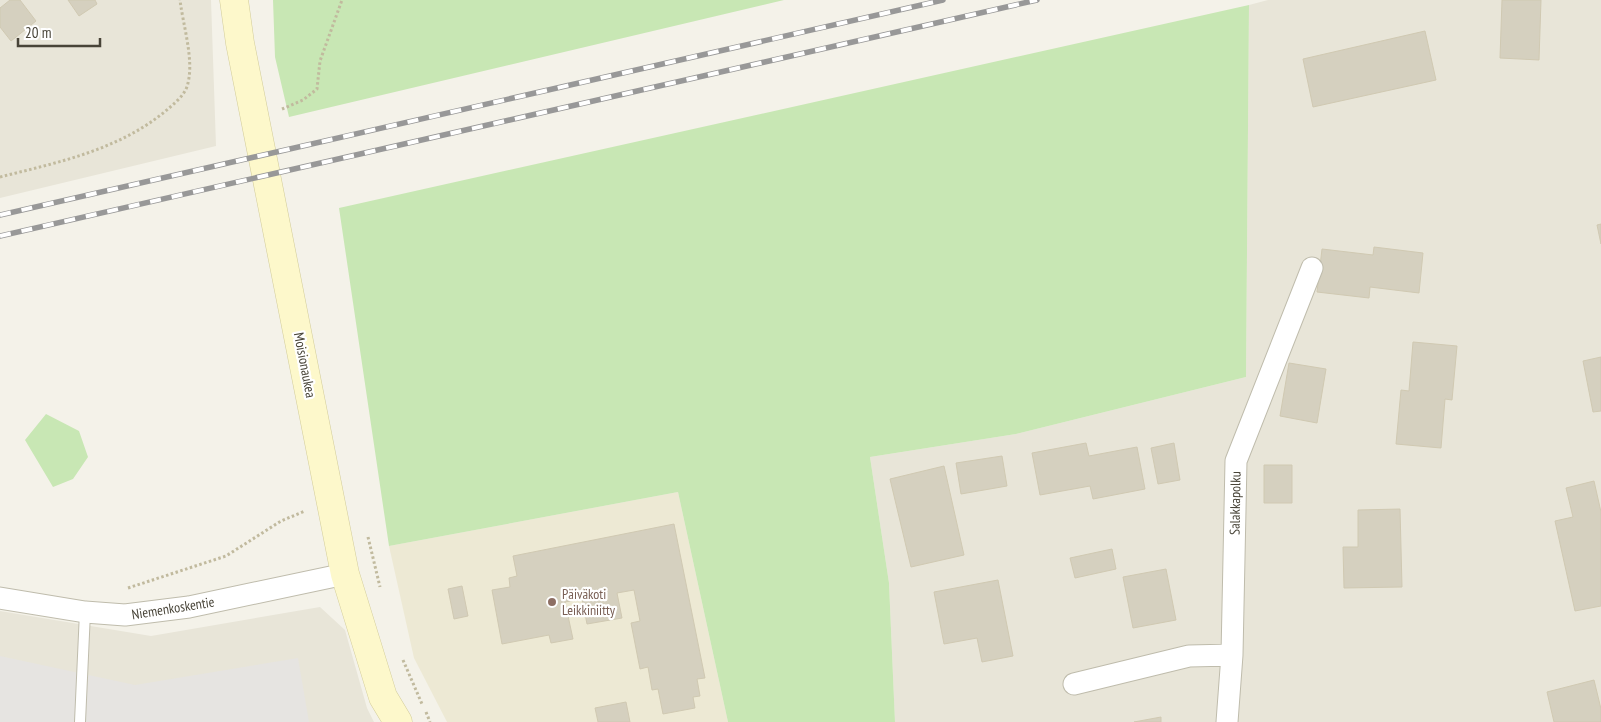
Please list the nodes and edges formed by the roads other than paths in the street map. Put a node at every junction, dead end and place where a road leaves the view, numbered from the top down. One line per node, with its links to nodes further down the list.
1 (234, 0): 3 (street, Moisionaukea)
2 (1312, 268): 6 (street, Salakkapolku)
3 (345, 574): 5 (street, Niemenkoskentie); 9 (street, Moisionaukea)
4 (0, 598): 5 (street, Niemenkoskentie)
5 (85, 612): 8 (lane)
6 (1232, 655): 7 (street); 10 (street, Salakkapolku)
7 (1074, 684)
8 (80, 722)
9 (398, 722)
10 (1227, 722)

